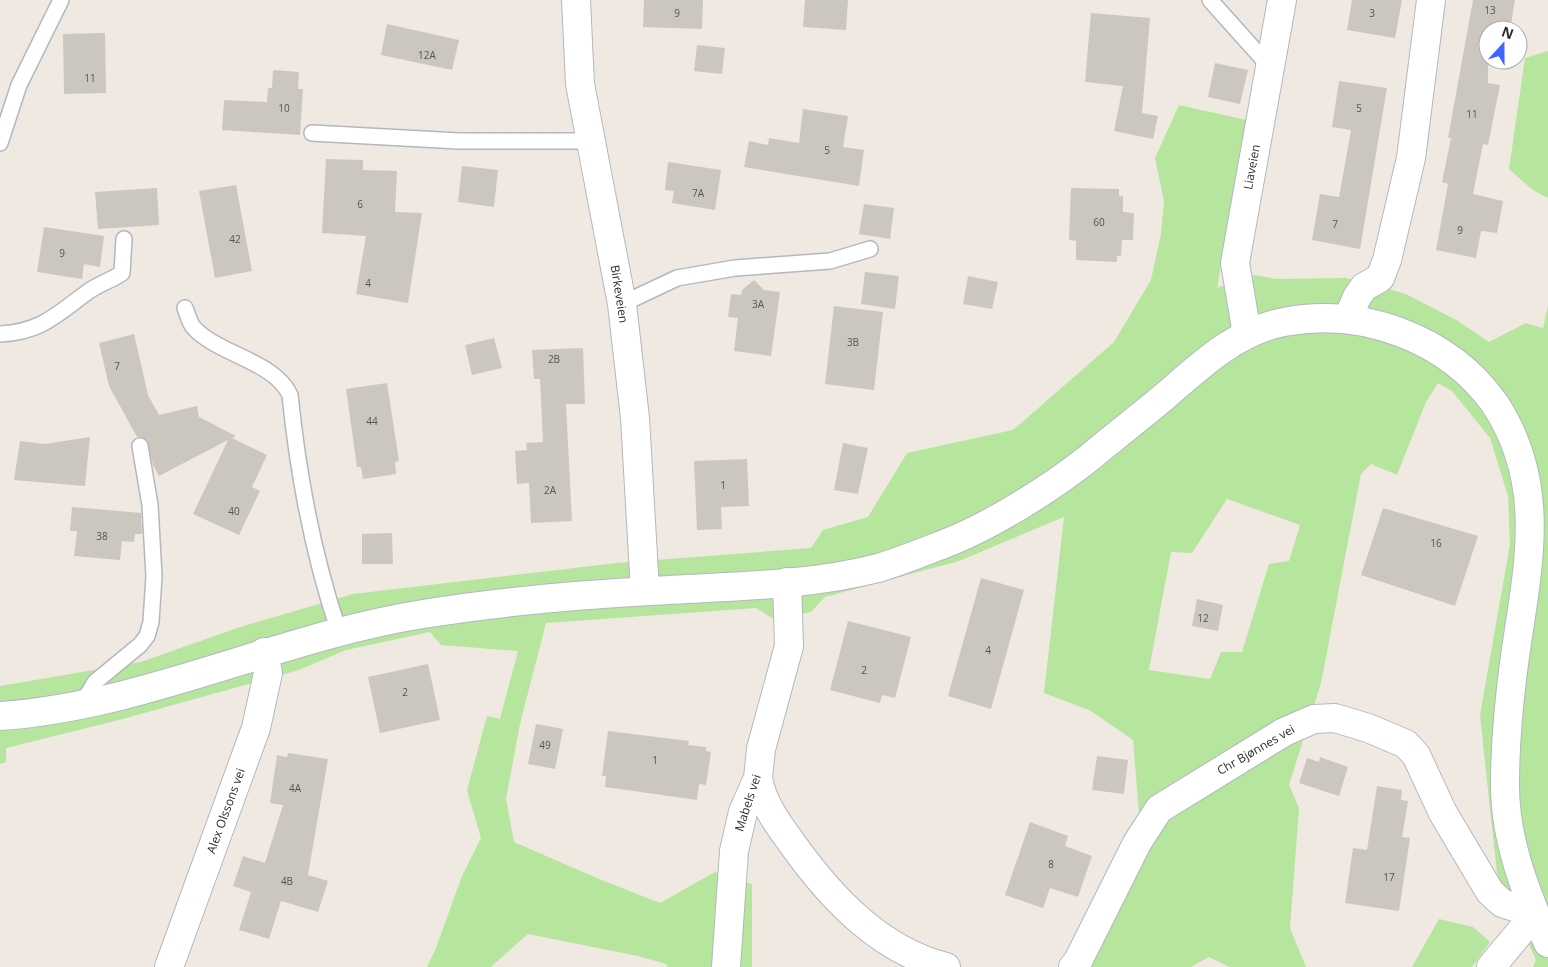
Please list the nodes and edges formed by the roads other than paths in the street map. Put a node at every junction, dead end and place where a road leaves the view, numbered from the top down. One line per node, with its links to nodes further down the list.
1 (61, 0): 9 (lane)
2 (576, 0): 8 (street, Birkeveien)
3 (1210, 0): 6 (lane)
4 (1282, 0): 6 (street, Liaveien)
5 (1431, 0): 14 (street)
6 (1270, 67): 16 (street, Liaveien)
7 (312, 133): 8 (lane)
8 (592, 141): 12 (street, Birkeveien)
9 (0, 143)
10 (124, 238): 15 (lane)
11 (870, 249): 12 (lane)
12 (622, 304): 19 (street, Birkeveien)
13 (185, 308): 20 (lane)
14 (1348, 318): 16 (street); 25 (street)
15 (0, 334)
16 (1247, 334): 18 (street)
17 (140, 446): 22 (lane)
18 (787, 582): 19 (street); 24 (street, Mabels vei)
19 (645, 591): 20 (street)
20 (339, 632): 21 (street)
21 (264, 652): 22 (street); 27 (street, Alex Olssons vei)
22 (82, 704): 23 (street)
23 (0, 716)
24 (758, 778): 28 (street, Mabels vei); 29 (street)
25 (1535, 914): 26 (street); 30 (street, Chr Bjønnes vei); 31 (street)
26 (1548, 943)
27 (169, 967)
28 (726, 967)
29 (946, 967)
30 (1072, 967)
31 (1492, 967)

